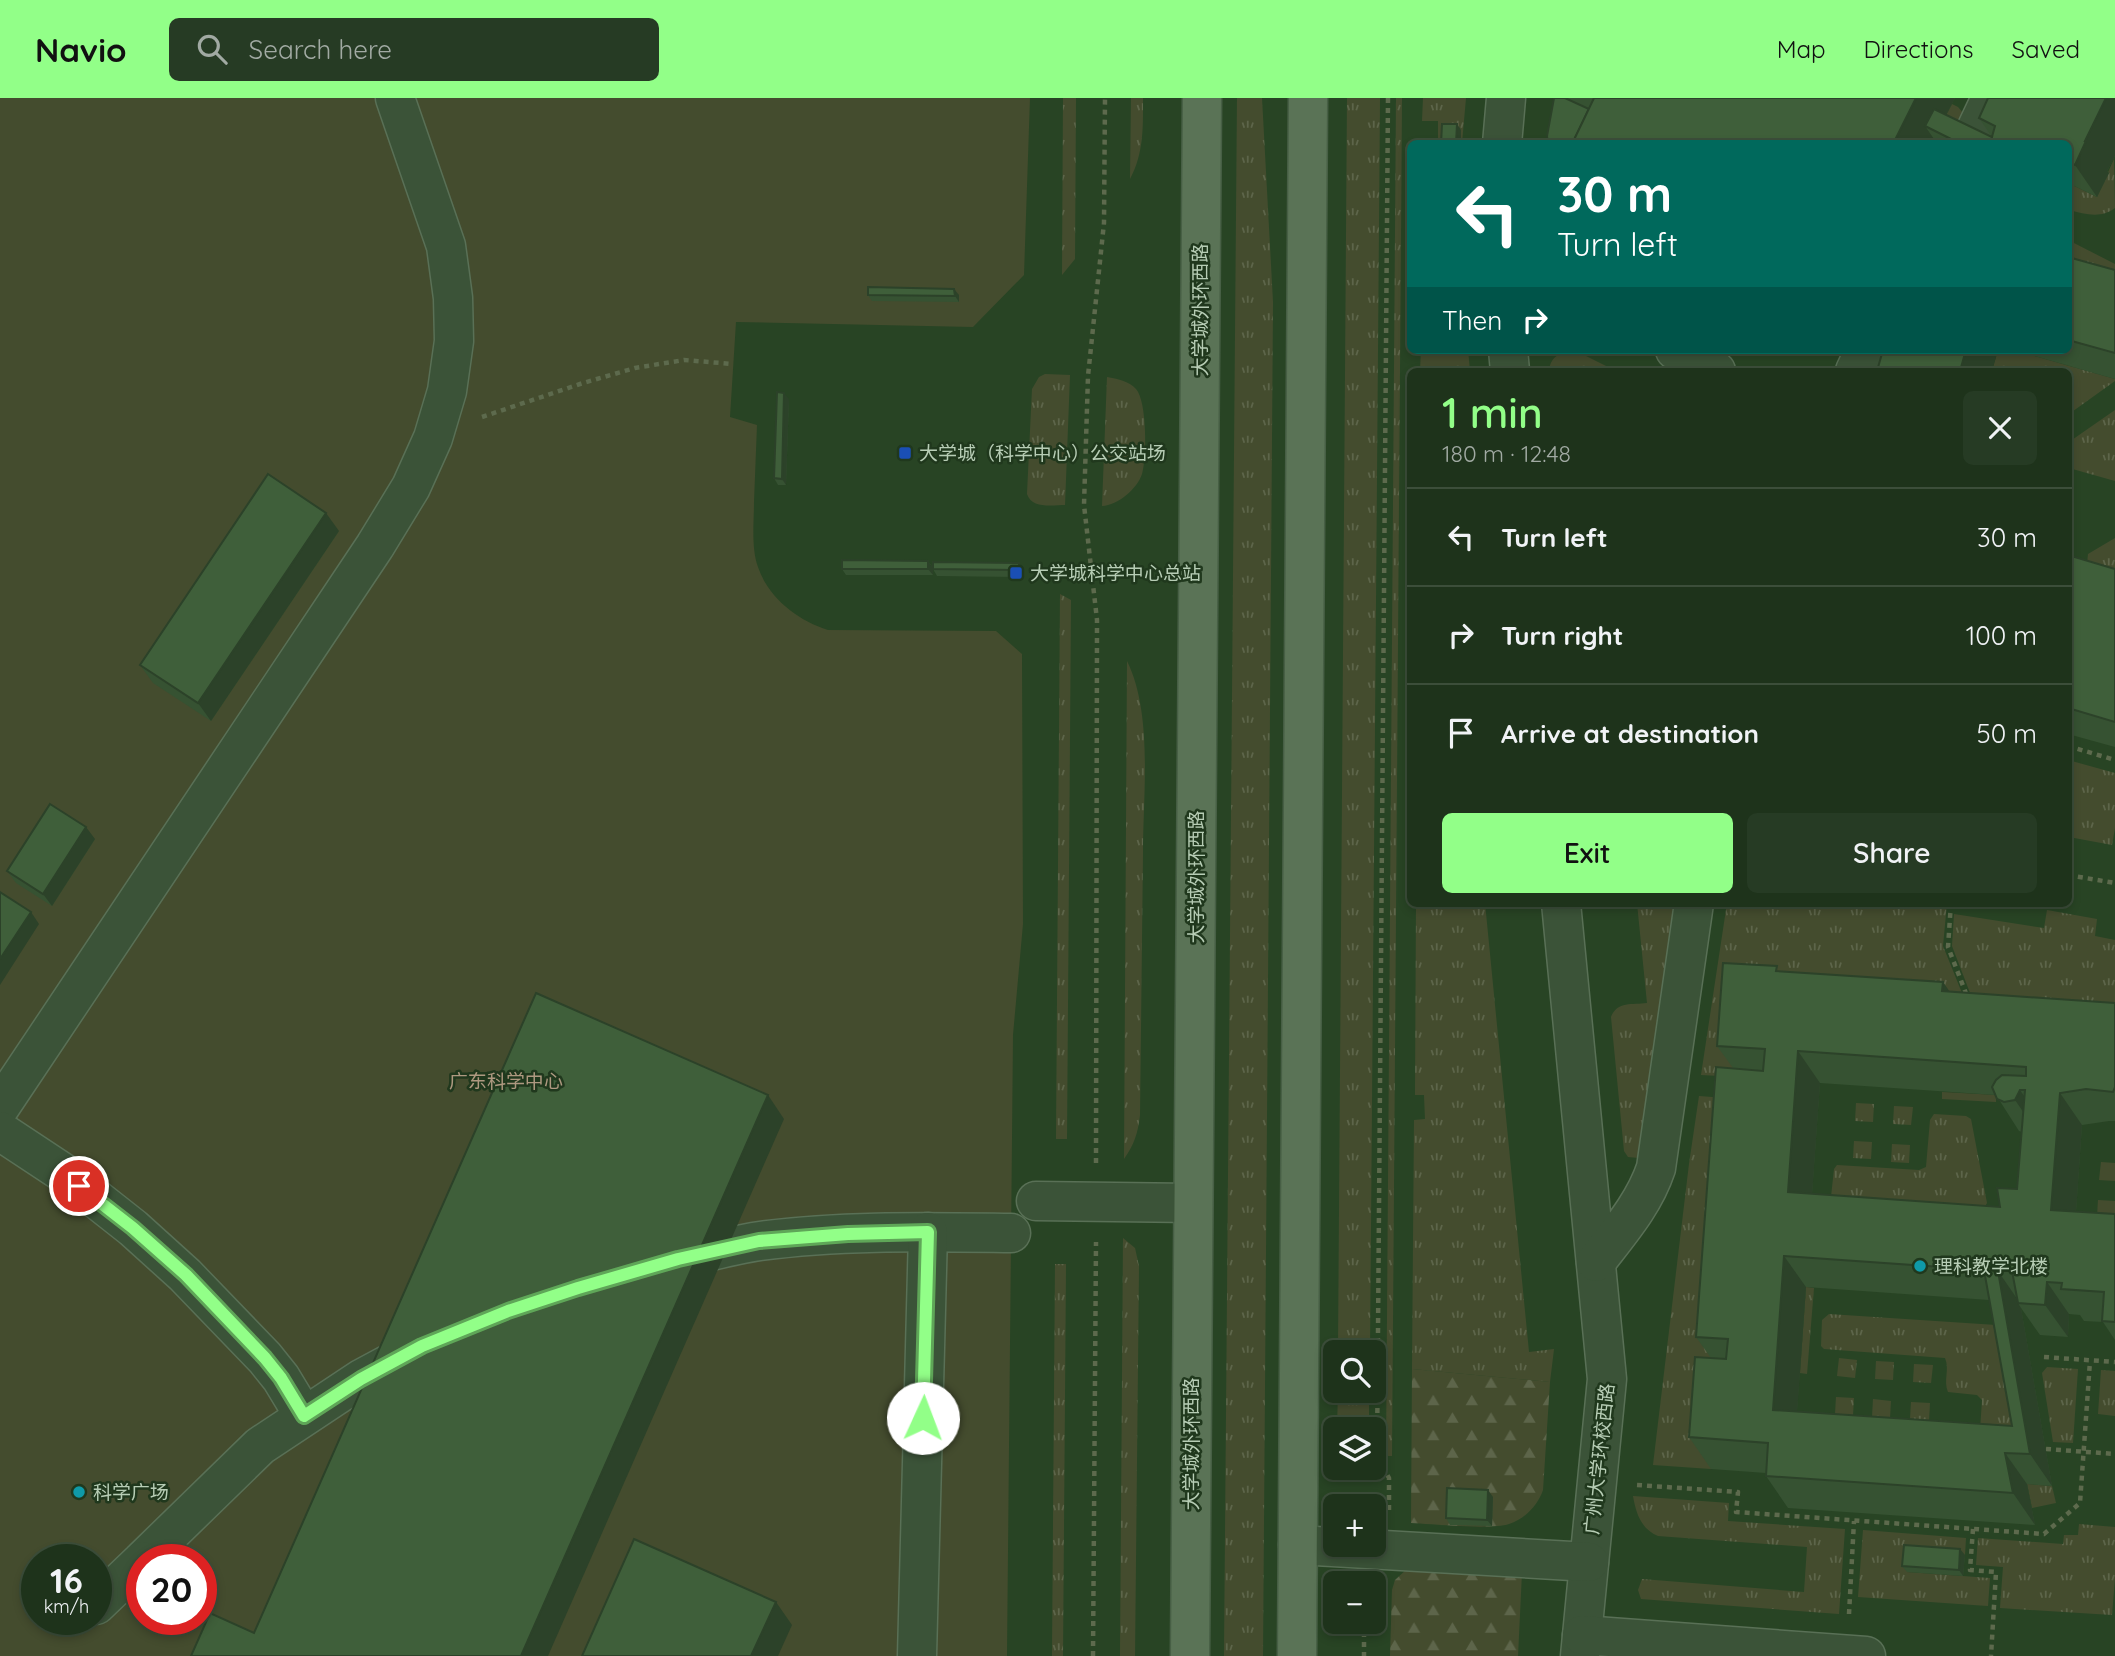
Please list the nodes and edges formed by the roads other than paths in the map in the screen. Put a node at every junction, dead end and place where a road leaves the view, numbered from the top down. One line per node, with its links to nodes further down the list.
1 (395, 98): 12 (lane)
2 (1202, 98): 15 (main road, 大学城外环西路)
3 (1308, 98): 23 (main road)
4 (1506, 98): 7 (lane)
5 (1992, 98): 6 (lane)
6 (1973, 136)
7 (1502, 140)
8 (1683, 354): 9 (lane)
9 (1710, 368)
10 (1561, 907): 18 (lane, 广州大学环校西路)
11 (1693, 907): 18 (lane)
12 (0, 1107)
13 (0, 1131): 21 (lane)
14 (1036, 1201): 15 (lane)
15 (1193, 1203): 30 (main road, 大学城外环西路)
16 (928, 1232): 17 (lane); 19 (lane); 29 (lane)
17 (1011, 1233)
18 (1596, 1262): 24 (lane, 广州大学环校西路)
19 (640, 1270)
20 (446, 1336): 21 (lane)
21 (304, 1416): 22 (lane)
22 (159, 1544)
23 (1298, 1545): 24 (lane); 31 (main road)
24 (1589, 1562): 27 (lane, 广州大学环校西路)
25 (126, 1576): 26 (lane)
26 (112, 1590)
27 (1581, 1646): 28 (lane)
28 (1856, 1655)
29 (917, 1656)
30 (1190, 1656)
31 (1297, 1656)

